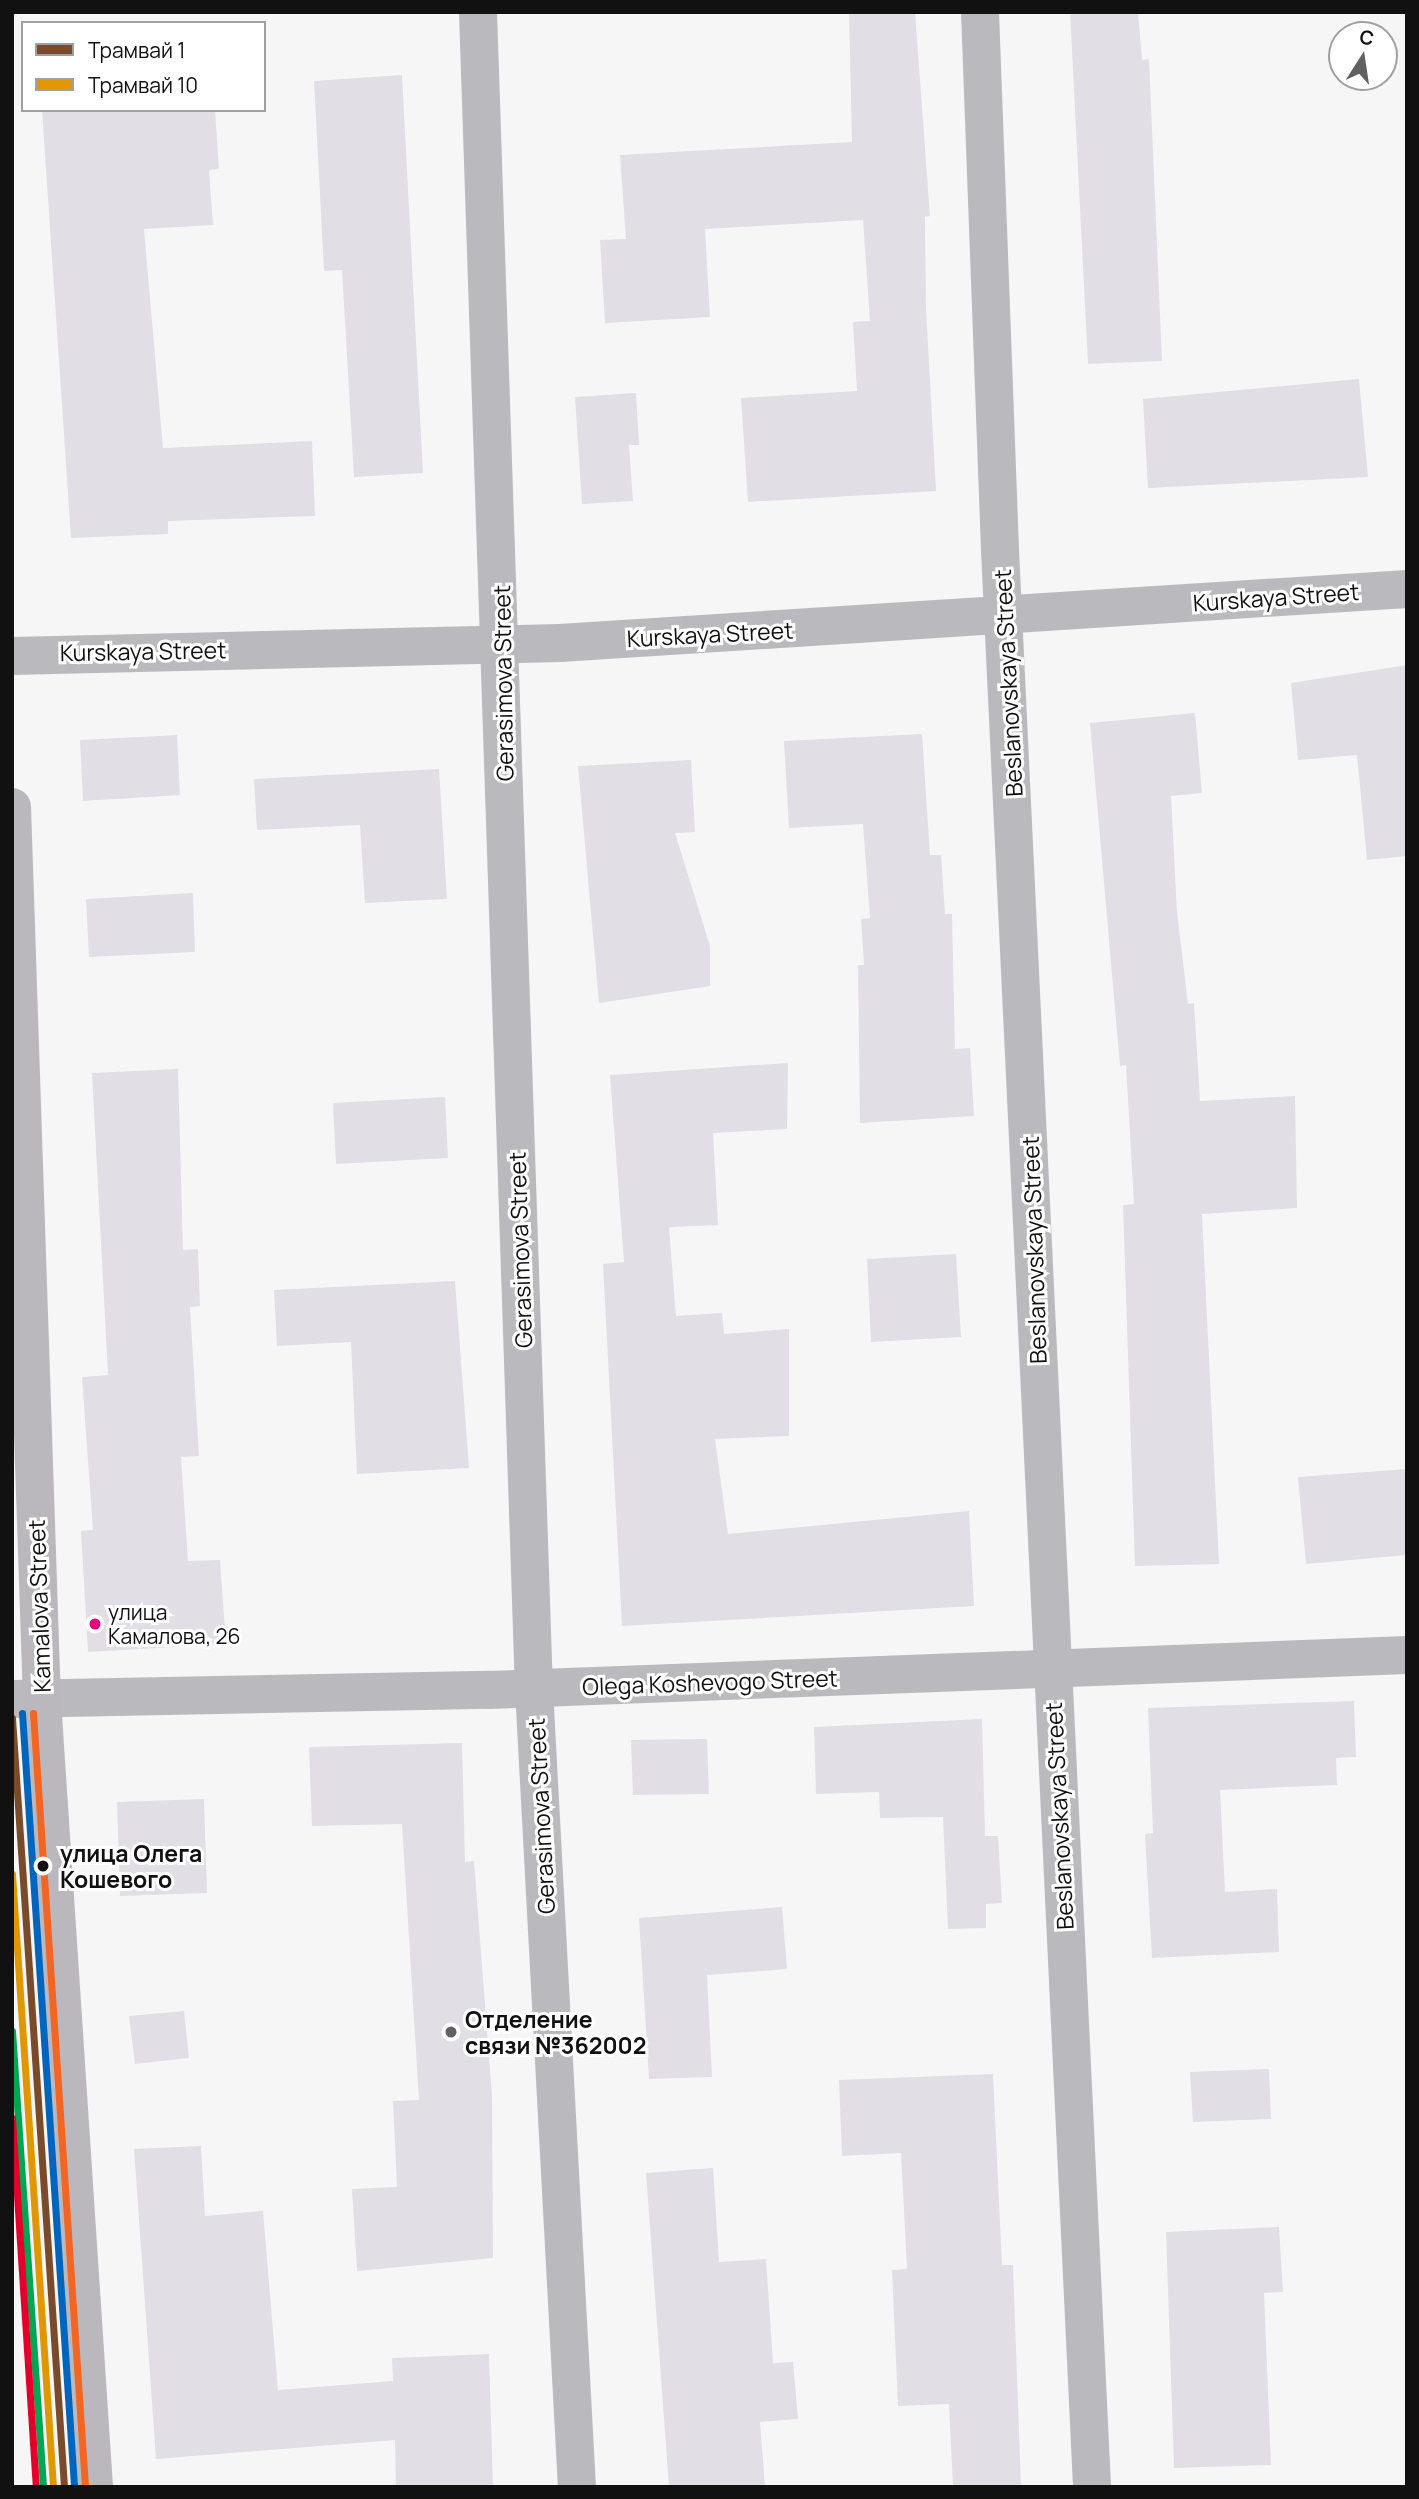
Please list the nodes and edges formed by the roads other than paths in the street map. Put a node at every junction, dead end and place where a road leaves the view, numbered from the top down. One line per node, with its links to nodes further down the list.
1 (478, 12): 5 (street, Gerasimova Street)
2 (980, 12): 4 (street, Beslanovskaya Street)
3 (1407, 589): 4 (street, Kurskaya Street)
4 (1005, 615): 5 (street, Kurskaya Street); 9 (street, Beslanovskaya Street)
5 (503, 645): 6 (street, Kurskaya Street); 10 (street, Gerasimova Street)
6 (12, 656)
7 (12, 807): 11 (street, Kamalova Street)
8 (1407, 1655): 9 (street, Olega Koshevogo Street)
9 (1052, 1670): 10 (street, Olega Koshevogo Street); 14 (street, Beslanovskaya Street)
10 (534, 1689): 11 (street, Olega Koshevogo Street); 13 (street, Gerasimova Street)
11 (27, 1700): 12 (street, Kamalova Street)
12 (94, 2487)
13 (577, 2487)
14 (1092, 2487)

